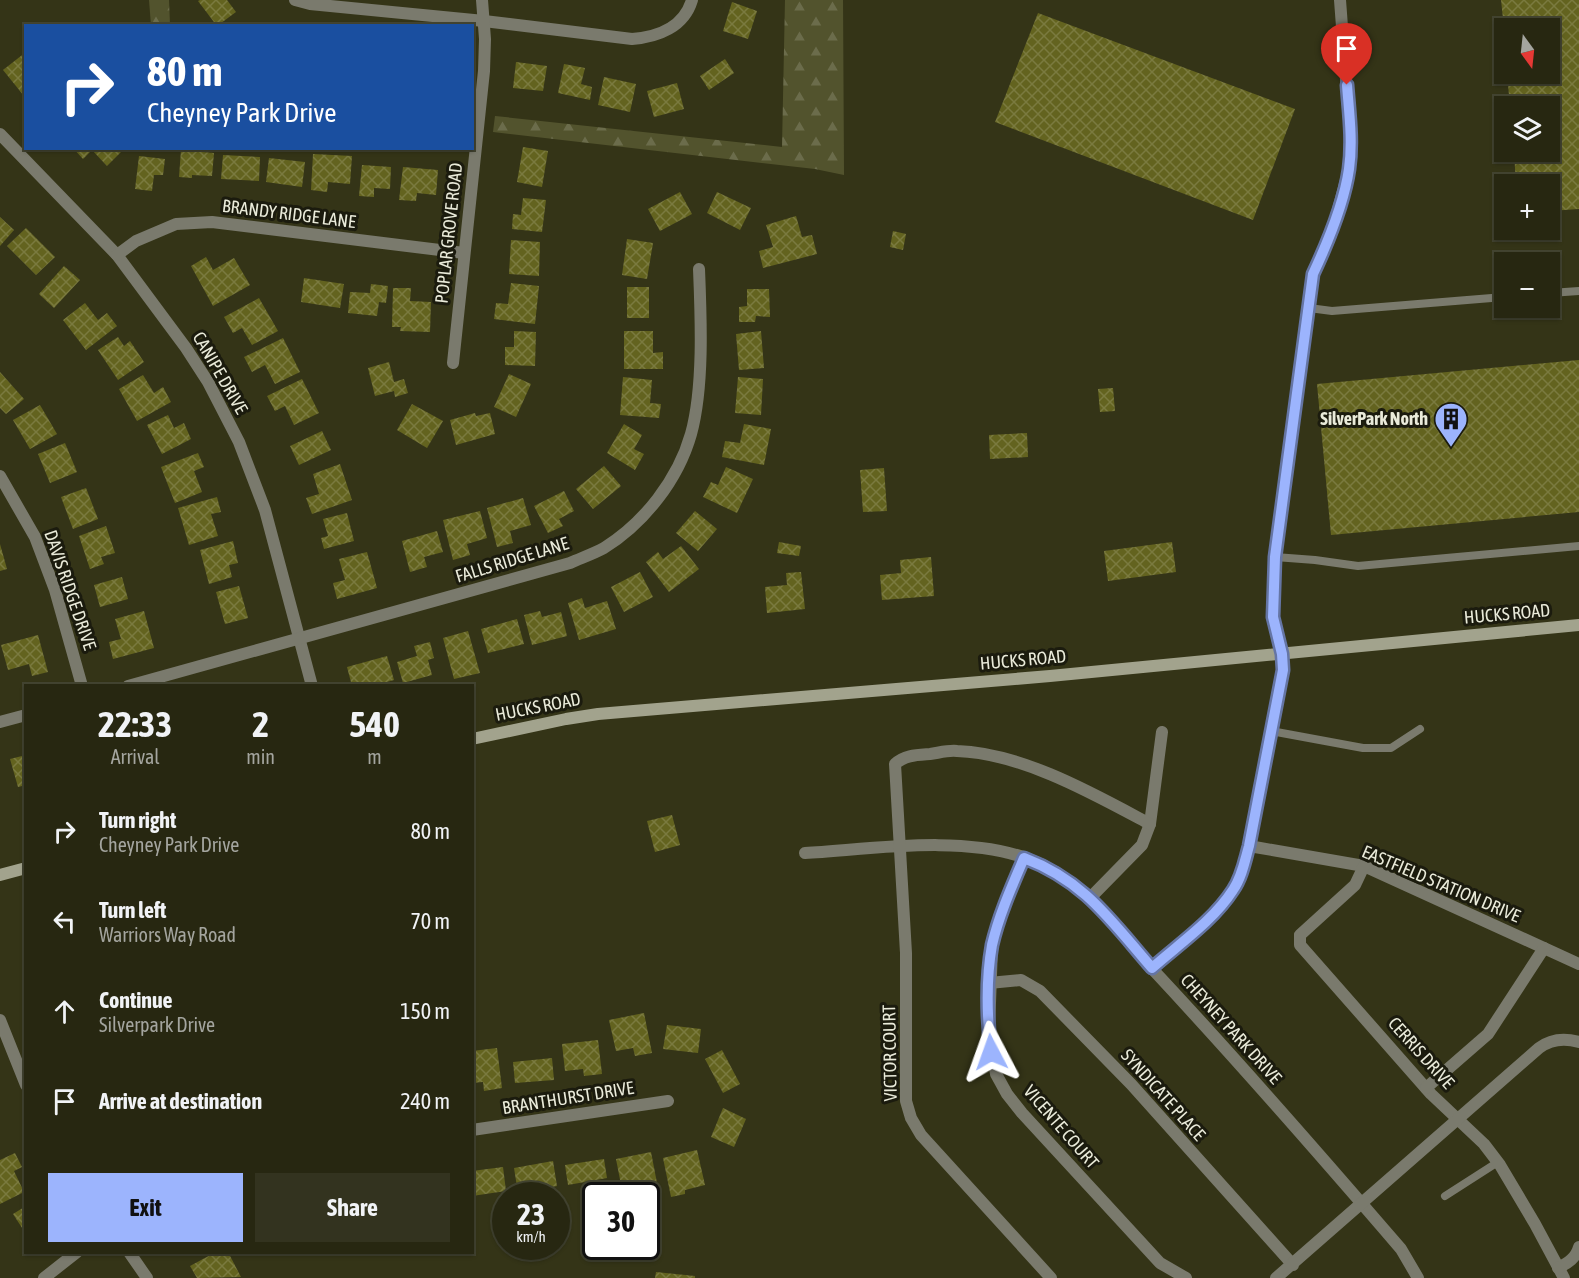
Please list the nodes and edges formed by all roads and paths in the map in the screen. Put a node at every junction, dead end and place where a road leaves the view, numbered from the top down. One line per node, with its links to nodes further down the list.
1 (295, 0): 5 (street)
2 (482, 0): 5 (street, POPLAR GROVE ROAD)
3 (692, 0): 5 (street)
4 (1340, 0): 13 (street)
5 (484, 21): 7 (street, POPLAR GROVE ROAD)
6 (0, 134): 8 (street, CANIPE DRIVE)
7 (464, 253): 8 (street, BRANDY RIDGE LANE); 14 (street, POPLAR GROVE ROAD)
8 (117, 255): 19 (street, CANIPE DRIVE)
9 (699, 269): 19 (street, FALLS RIDGE LANE)
10 (1579, 291): 11 (lane)
11 (1560, 292)
12 (1494, 298): 13 (lane)
13 (1309, 308): 17 (street)
14 (453, 363)
15 (0, 476): 21 (street, DAVIS RIDGE DRIVE)
16 (1579, 546): 17 (lane)
17 (1275, 557): 20 (street)
18 (1579, 625): 20 (main road, HUCKS ROAD)
19 (300, 638): 22 (street, FALLS RIDGE LANE); 23 (street, CANIPE DRIVE)
20 (1282, 654): 28 (street); 29 (main road, HUCKS ROAD)
21 (81, 684)
22 (135, 684)
23 (312, 684)
24 (24, 716): 25 (street)
25 (0, 722)
26 (1420, 729): 28 (lane)
27 (1162, 732): 30 (street)
28 (1271, 732): 31 (street)
29 (474, 739)
30 (1150, 824): 32 (street, VICTOR COURT); 38 (street)
31 (1249, 846): 35 (street, EASTFIELD STATION DRIVE); 41 (street)
32 (901, 847): 33 (street, CHEYNEY PARK DRIVE); 34 (street, CHEYNEY PARK DRIVE); 60 (street, VICTOR COURT)
33 (805, 853)
34 (1024, 858): 38 (street, CHEYNEY PARK DRIVE); 42 (street, VICENTE COURT)
35 (1364, 866): 39 (street, EASTFIELD STATION DRIVE); 46 (street, CERRIS DRIVE)
36 (24, 869): 37 (main road)
37 (0, 875)
38 (1090, 897): 41 (street, CHEYNEY PARK DRIVE)
39 (1544, 948): 40 (street, EASTFIELD STATION DRIVE); 46 (street)
40 (1579, 964)
41 (1152, 968): 52 (street, CHEYNEY PARK DRIVE)
42 (989, 983): 56 (street, SYNDICATE PLACE); 61 (street, VICENTE COURT)
43 (0, 1020): 45 (street)
44 (1579, 1042): 48 (street)
45 (24, 1080)
46 (1426, 1088): 48 (street, CERRIS DRIVE)
47 (668, 1101): 49 (street, BRANTHURST DRIVE)
48 (1459, 1120): 50 (street, CERRIS DRIVE); 52 (street)
49 (474, 1130)
50 (1498, 1162): 51 (lane); 57 (street, CERRIS DRIVE)
51 (1445, 1196)
52 (1362, 1204): 56 (street); 63 (street, CHEYNEY PARK DRIVE)
53 (1579, 1247): 57 (street)
54 (74, 1254): 58 (street)
55 (130, 1254): 59 (street)
56 (1293, 1265): 62 (street)
57 (1561, 1273)
58 (44, 1278)
59 (147, 1278)
60 (1051, 1278)
61 (1186, 1278)
62 (1276, 1278)
63 (1418, 1278)

